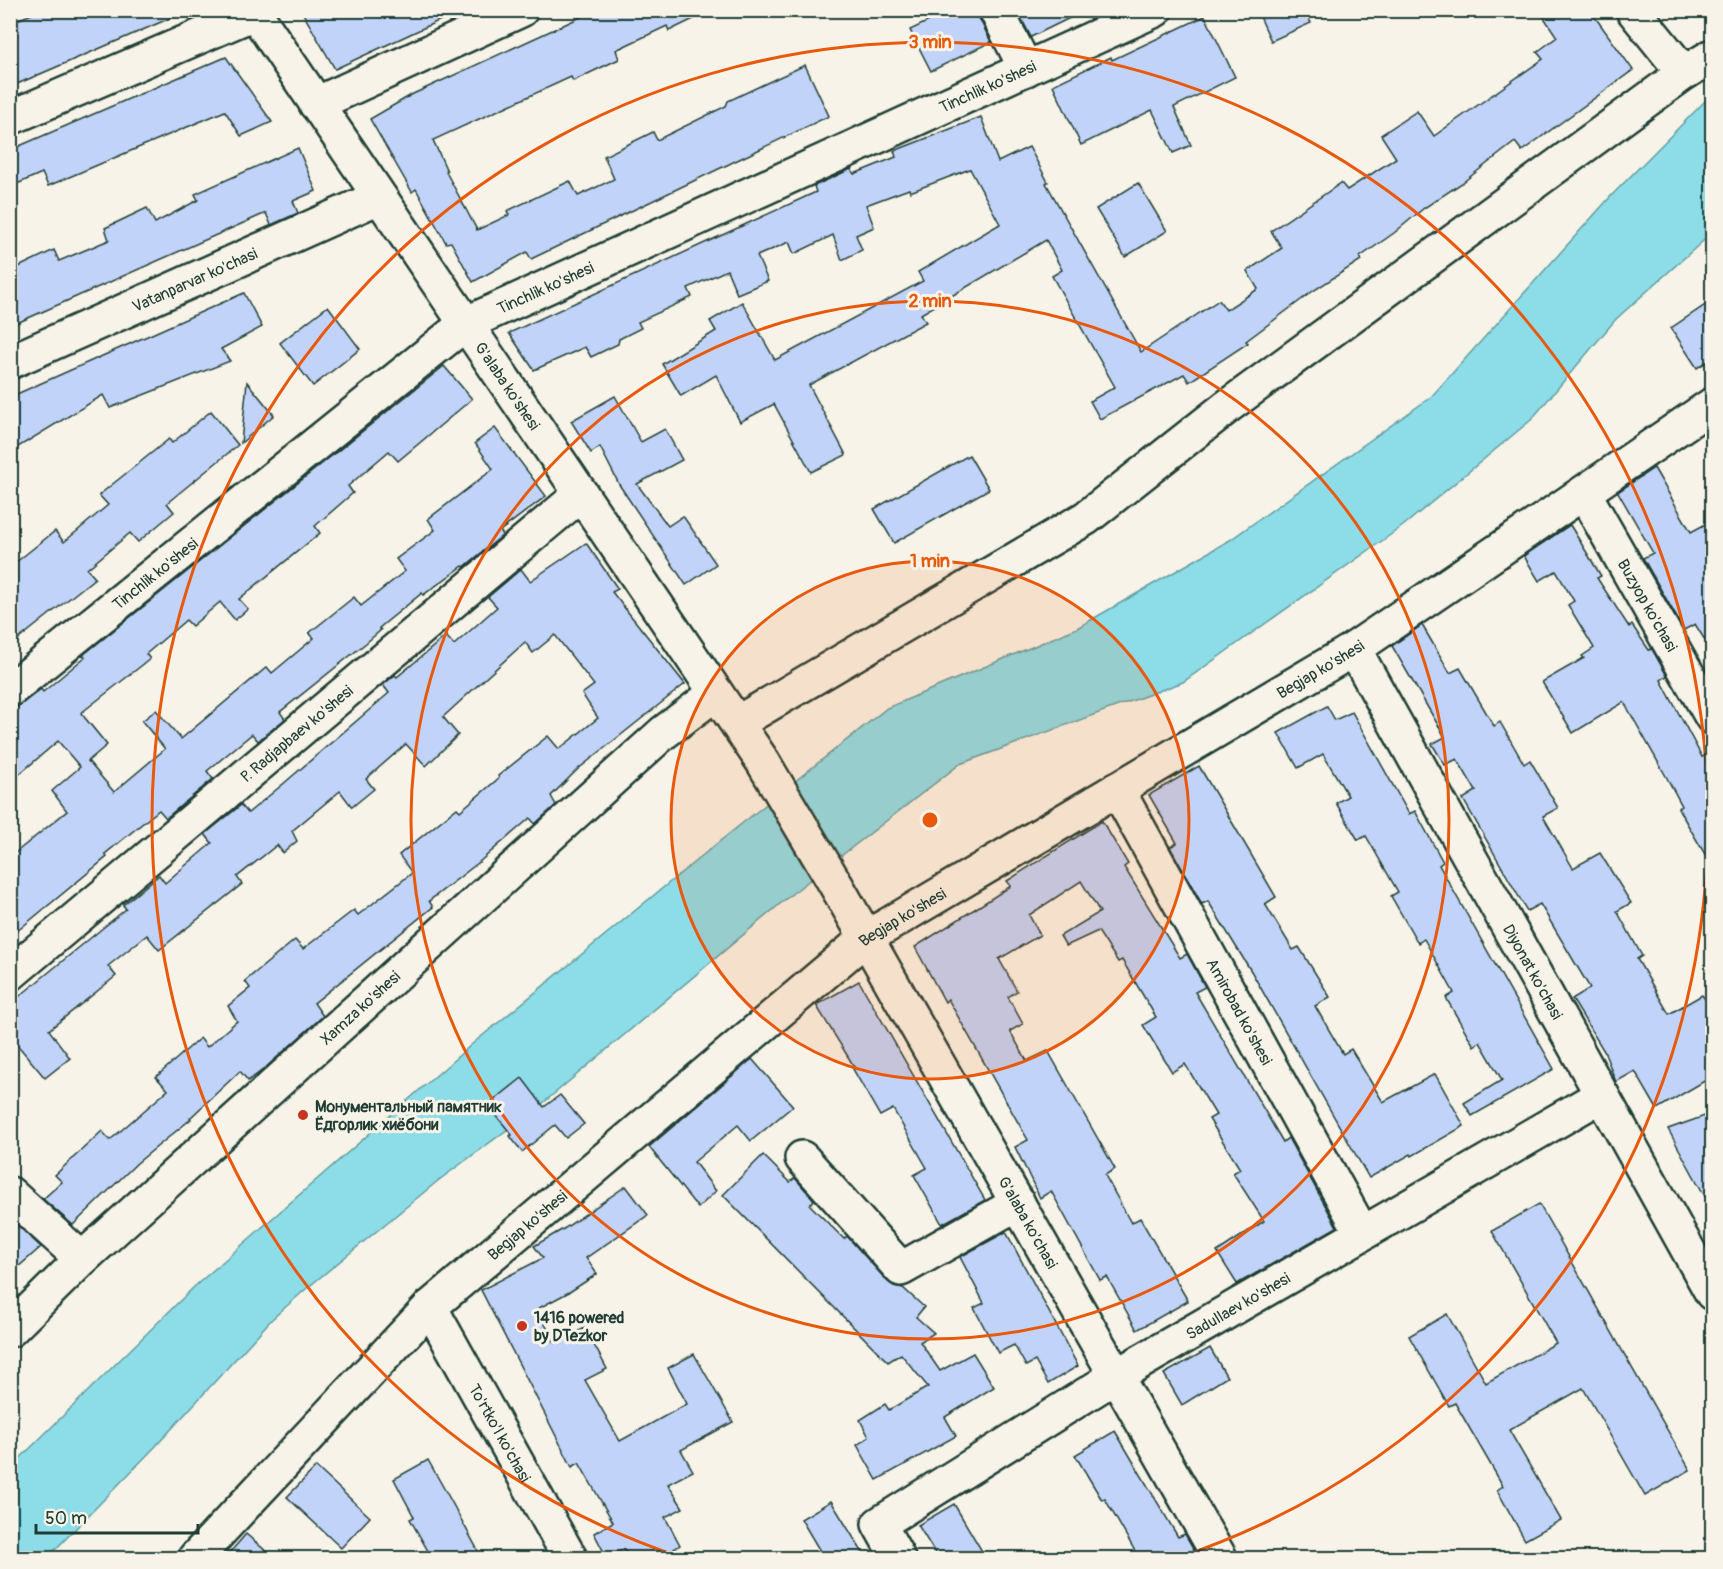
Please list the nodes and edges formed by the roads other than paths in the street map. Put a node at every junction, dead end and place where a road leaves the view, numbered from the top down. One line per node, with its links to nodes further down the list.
1 (521, 10): 9 (street)
2 (996, 10): 7 (street)
3 (1155, 10): 7 (street, Tinchlik ko'shesi)
4 (1633, 10): 8 (street)
5 (254, 12): 9 (street, G'alaba ko'shesi); 10 (street)
6 (1713, 56): 8 (street)
7 (1026, 69): 12 (street, Tinchlik ko'shesi)
8 (1684, 73): 21 (street)
9 (316, 104): 11 (street, G'alaba ko'shesi)
10 (10, 118)
11 (379, 197): 12 (street, G'alaba ko'shesi); 13 (street, Vatanparvar ko'chasi)
12 (465, 324): 16 (street, G'alaba ko'shesi); 18 (street, Tinchlik ko'shesi)
13 (10, 362)
14 (1713, 405): 15 (street, Begjap ko'shesi)
15 (1584, 493): 17 (street, Begjap ko'shesi); 20 (street, Buzyop ko'chasi)
16 (581, 495): 19 (street, G'alaba ko'shesi); 25 (street, P. Radjapbaev ko'shesi)
17 (1354, 649): 22 (street, Begjap ko'shesi); 26 (street, Diyonat ko'chasi)
18 (10, 690)
19 (716, 693): 21 (street, G'alaba ko'shesi); 31 (street, Xamza ko'shesi)
20 (1713, 717)
21 (737, 723): 23 (street, G'alaba ko'shesi)
22 (1117, 789): 24 (street, Begjap ko'shesi); 30 (street, Amirobad ko'shesi)
23 (836, 885): 24 (street, G'alaba ko'chasi)
24 (866, 938): 29 (street, G'alaba ko'chasi); 33 (street, Begjap ko'shesi)
25 (10, 974)
26 (1602, 1095): 30 (street, Sadullaev ko'shesi); 32 (street, Diyonat ko'chasi)
27 (802, 1158): 29 (street)
28 (10, 1194): 31 (street)
29 (1018, 1203): 35 (street, G'alaba ko'chasi)
30 (1362, 1233): 35 (street, Sadullaev ko'shesi)
31 (81, 1259): 34 (street, Xamza ko'shesi)
32 (1713, 1293)
33 (430, 1307): 36 (street, Begjap ko'shesi); 37 (street, To'rtko'l ko'chasi)
34 (10, 1330)
35 (1116, 1376): 38 (street, Sadullaev ko'shesi); 39 (street, G'alaba ko'chasi)
36 (195, 1558)
37 (570, 1558)
38 (898, 1558)
39 (1220, 1558)

